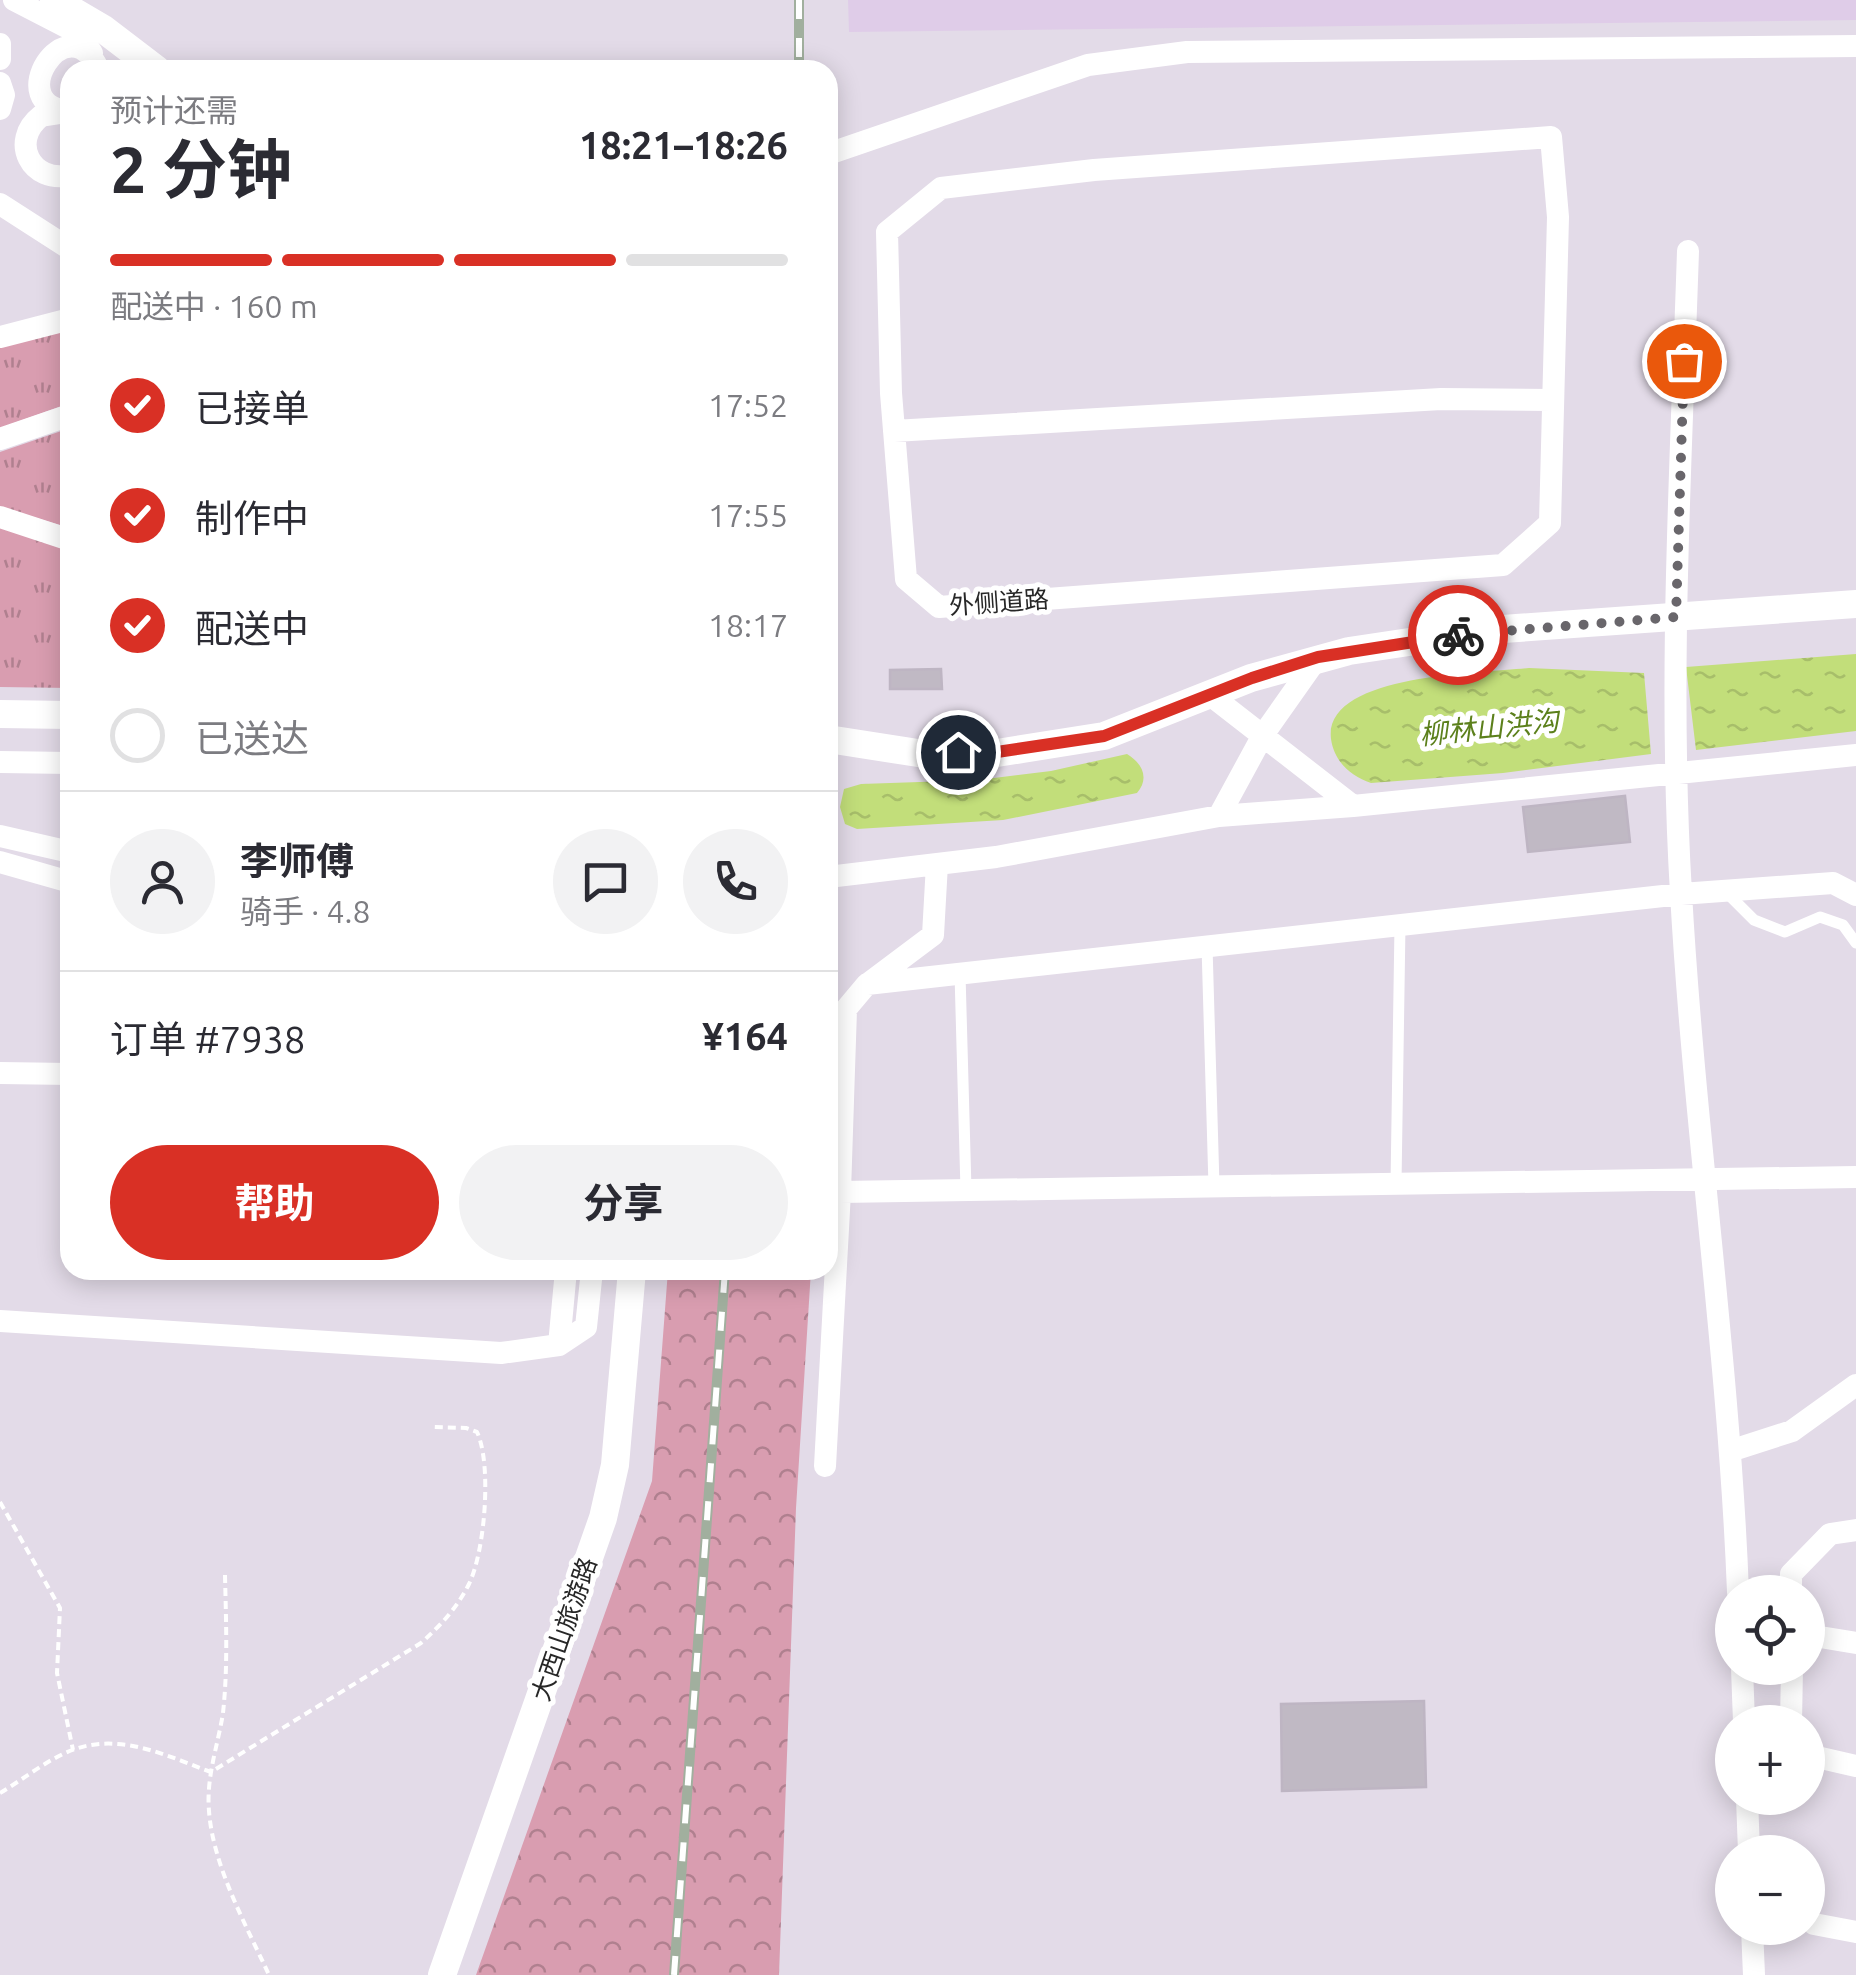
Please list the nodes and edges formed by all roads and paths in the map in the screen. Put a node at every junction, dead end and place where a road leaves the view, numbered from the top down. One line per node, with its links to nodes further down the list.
1 (14, 0): 7 (street)
2 (54, 0): 8 (street)
3 (0, 44): 5 (street)
4 (1856, 46): 13 (street)
5 (0, 59)
6 (91, 60): 11 (street)
7 (94, 60)
8 (145, 60)
9 (0, 83): 10 (street)
10 (0, 109)
11 (60, 109)
12 (60, 113): 14 (street)
13 (838, 151)
14 (60, 175)
15 (0, 204): 16 (street)
16 (60, 243)
17 (1688, 252): 27 (street)
18 (60, 322): 19 (street)
19 (0, 337)
20 (1552, 400): 22 (street); 22 (street, 外侧道路); 22 (street, 外侧道路)
21 (60, 418): 23 (street)
22 (894, 431)
23 (0, 439)
24 (0, 517): 25 (street)
25 (60, 537)
26 (1856, 604): 27 (street)
27 (1676, 617): 28 (street); 37 (street)
28 (1318, 657): 29 (street); 32 (street)
29 (1210, 694): 32 (street); 33 (street)
30 (0, 714): 31 (street)
31 (60, 715)
32 (1262, 735): 38 (street); 39 (street)
33 (838, 740)
34 (1856, 755): 37 (street)
35 (0, 762): 36 (street)
36 (60, 763)
37 (1676, 773): 38 (street); 47 (street)
38 (1354, 806): 39 (street)
39 (1218, 816): 43 (street)
40 (0, 836): 41 (street)
41 (60, 850)
42 (0, 862): 45 (street)
43 (937, 864): 44 (street); 53 (street)
44 (838, 876)
45 (60, 879)
46 (1726, 890): 47 (street); 48 (street); 50 (lane)
47 (1680, 894): 49 (street); 57 (street)
48 (1856, 895)
49 (1400, 925): 51 (street); 58 (lane)
50 (1856, 943)
51 (1207, 946): 52 (street); 59 (lane)
52 (960, 974): 53 (street); 60 (lane)
53 (867, 984): 61 (street)
54 (0, 1073): 55 (street)
55 (60, 1074)
56 (1856, 1177): 57 (street)
57 (1704, 1179): 58 (street); 71 (street)
58 (1396, 1184): 59 (street)
59 (1214, 1186): 60 (street)
60 (966, 1190): 61 (street)
61 (840, 1192): 62 (street)
62 (838, 1226)
63 (565, 1280): 68 (street)
64 (591, 1280): 68 (street)
65 (631, 1280): 89 (street, 大西山旅游路)
66 (835, 1280): 72 (street)
67 (0, 1321): 68 (street)
68 (559, 1345)
69 (1856, 1385): 71 (street)
70 (431, 1427): 83 (path)
71 (1730, 1452): 76 (street)
72 (824, 1466)
73 (0, 1502): 80 (path)
74 (1856, 1530): 77 (street)
75 (225, 1575): 83 (path)
76 (1737, 1575)
77 (1790, 1575)
78 (1825, 1637): 79 (street)
79 (1856, 1643)
80 (73, 1750): 83 (path); 84 (path)
81 (1825, 1759): 82 (street)
82 (1856, 1766)
83 (211, 1772): 88 (path)
84 (0, 1792)
85 (1825, 1926): 86 (street)
86 (1856, 1932)
87 (1753, 1945): 90 (street)
88 (269, 1975)
89 (442, 1975)
90 (1754, 1975)

